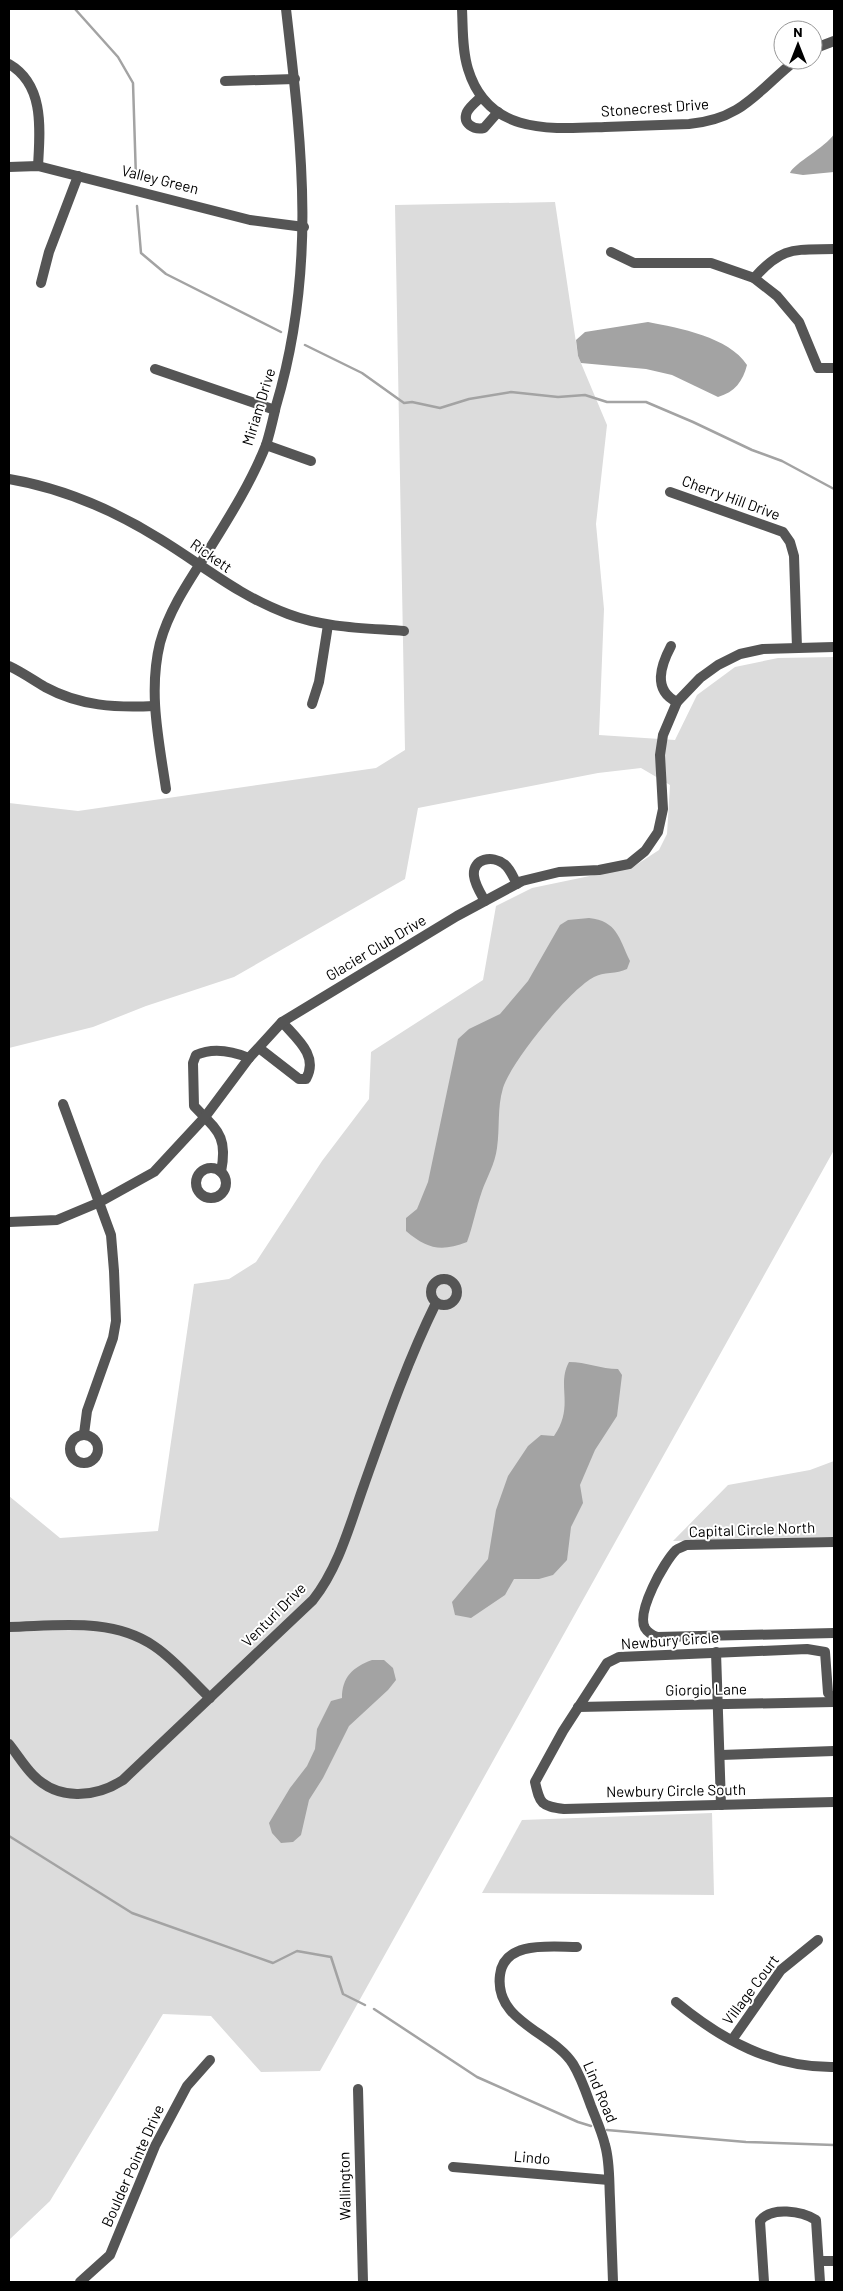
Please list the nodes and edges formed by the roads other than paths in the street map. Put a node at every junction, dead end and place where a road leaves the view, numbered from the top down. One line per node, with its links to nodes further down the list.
1 (286, 9): 5 (street, Miriam Drive)
2 (462, 9): 7 (street, Stonecrest Drive)
3 (9, 64): 10 (street)
4 (785, 70): 8 (street, Stonecrest Drive)
5 (295, 79): 6 (street); 12 (street, Miriam Drive)
6 (225, 81)
7 (482, 97): 8 (street, Stonecrest Drive); 8 (street)
8 (498, 112)
9 (9, 166): 10 (street, Valley Green)
10 (38, 166): 11 (street, Valley Green)
11 (78, 176): 12 (street, Valley Green); 16 (street)
12 (304, 227): 19 (street, Miriam Drive)
13 (834, 249): 15 (street)
14 (612, 252): 15 (street)
15 (754, 278): 17 (street)
16 (41, 283)
17 (834, 368)
18 (155, 369): 19 (street)
19 (275, 410): 20 (street, Miriam Drive)
20 (266, 445): 21 (street); 24 (street, Miriam Drive)
21 (311, 461)
22 (9, 480): 24 (street, Rickett)
23 (670, 492): 29 (street, Cherry Hill Drive)
24 (199, 565): 25 (street, Rickett); 33 (street, Miriam Drive)
25 (328, 625): 26 (street, Rickett); 32 (street)
26 (404, 631)
27 (671, 646): 31 (street)
28 (834, 647): 29 (street, Glacier Club Drive)
29 (797, 648): 31 (street, Glacier Club Drive)
30 (9, 666): 33 (street)
31 (676, 702): 35 (street, Glacier Club Drive)
32 (312, 704)
33 (154, 706): 34 (street, Miriam Drive)
34 (166, 789)
35 (517, 884): 36 (street, Glacier Club Drive); 36 (street)
36 (485, 901): 37 (street, Glacier Club Drive)
37 (282, 1022): 38 (street, Glacier Club Drive); 38 (street)
38 (259, 1048): 39 (street, Glacier Club Drive)
39 (249, 1058): 41 (street, Glacier Club Drive); 41 (street)
40 (63, 1104): 43 (street)
41 (205, 1117): 42 (street); 43 (street, Glacier Club Drive)
42 (221, 1172)
43 (100, 1202): 44 (street, Glacier Club Drive); 46 (street)
44 (9, 1222)
45 (436, 1303): 52 (street, Venturi Drive)
46 (84, 1434)
47 (834, 1542): 49 (street, Capital Circle North)
48 (9, 1627): 52 (street)
49 (830, 1633): 51 (street)
50 (716, 1652): 51 (street, Newbury Circle); 54 (street); 55 (street, Newbury Circle)
51 (825, 1652): 53 (street)
52 (210, 1698): 56 (street, Venturi Drive)
53 (834, 1700): 54 (street, Giorgio Lane)
54 (718, 1705): 55 (street, Giorgio Lane); 58 (street)
55 (578, 1707): 59 (street, Newbury Circle)
56 (9, 1744)
57 (834, 1751): 58 (street)
58 (721, 1755): 61 (street)
59 (535, 1782): 61 (street, Newbury Circle South)
60 (834, 1802): 61 (street, Newbury Circle South)
61 (721, 1805)
62 (818, 1940): 65 (street, Village Court)
63 (577, 1946): 70 (street, Lind Road)
64 (676, 2002): 65 (street)
65 (732, 2040): 67 (street)
66 (210, 2060): 73 (street, Boulder Pointe Drive)
67 (834, 2067)
68 (358, 2089): 74 (street, Wallington)
69 (452, 2167): 70 (street, Lindo)
70 (609, 2180): 75 (street, Lind Road)
71 (819, 2261): 72 (street); 76 (street); 77 (street)
72 (834, 2261)
73 (80, 2282)
74 (363, 2282)
75 (613, 2282)
76 (764, 2282)
77 (820, 2282)

